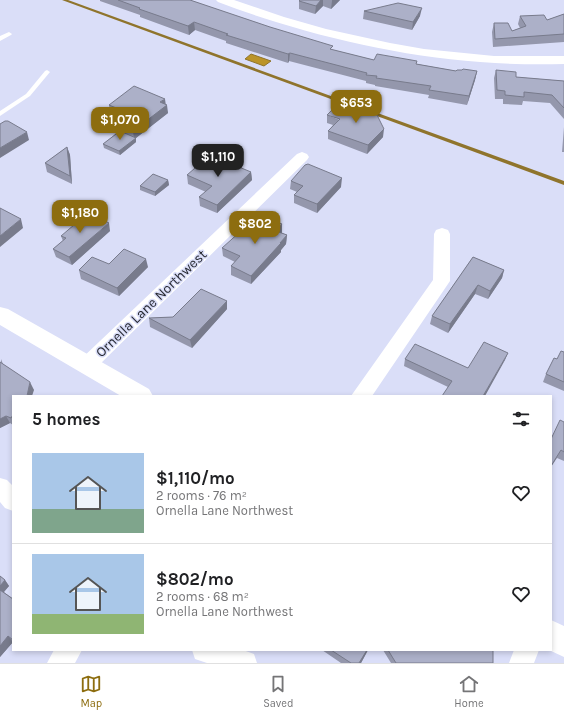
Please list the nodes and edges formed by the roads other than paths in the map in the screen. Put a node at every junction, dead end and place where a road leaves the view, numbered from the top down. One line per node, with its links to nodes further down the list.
1 (222, 0): 2 (street)
2 (241, 3): 5 (street)
3 (9, 34): 4 (lane)
4 (0, 39)
5 (564, 60)
6 (47, 72): 7 (lane)
7 (0, 114)
8 (302, 157): 11 (street, Ornella Lane Northwest)
9 (442, 234): 13 (street)
10 (0, 315): 11 (street)
11 (87, 365): 12 (street)
12 (139, 395)
13 (362, 395)
14 (0, 487): 15 (street)
15 (12, 500)
16 (552, 636): 17 (street)
17 (564, 642)
18 (69, 651): 21 (street)
19 (207, 651): 22 (street)
20 (527, 651): 23 (street)
21 (59, 663)
22 (244, 663)
23 (521, 663)

